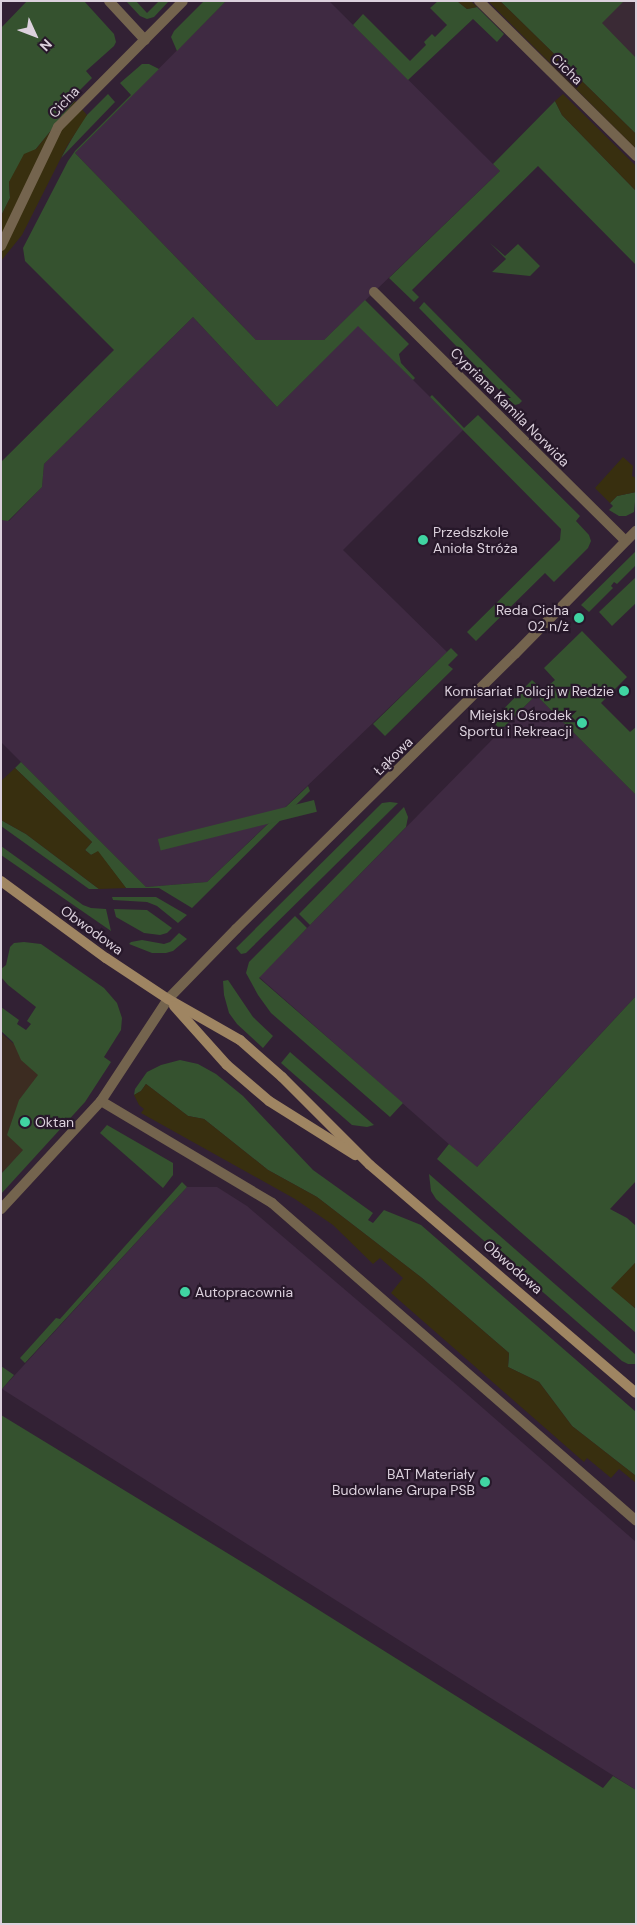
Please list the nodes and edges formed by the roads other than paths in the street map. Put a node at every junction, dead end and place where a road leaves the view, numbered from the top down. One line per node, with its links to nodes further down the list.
1 (109, 1): 4 (street)
2 (183, 1): 4 (street, Cicha)
3 (479, 1): 5 (street, Cicha)
4 (145, 40): 6 (street, Cicha)
5 (636, 156)
6 (1, 246)
7 (374, 292): 9 (street, Cypriana Kamila Norwida)
8 (636, 531): 9 (street, Łąkowa)
9 (626, 541): 11 (street, Łąkowa)
10 (1, 881): 11 (main road, Obwodowa)
11 (168, 999): 12 (street, Łąkowa); 13 (main road, Obwodowa); 13 (main road, Obwodowa)
12 (101, 1101): 14 (street, Łąkowa); 16 (street)
13 (370, 1165): 15 (main road, Obwodowa)
14 (1, 1209)
15 (636, 1393)
16 (636, 1521)

